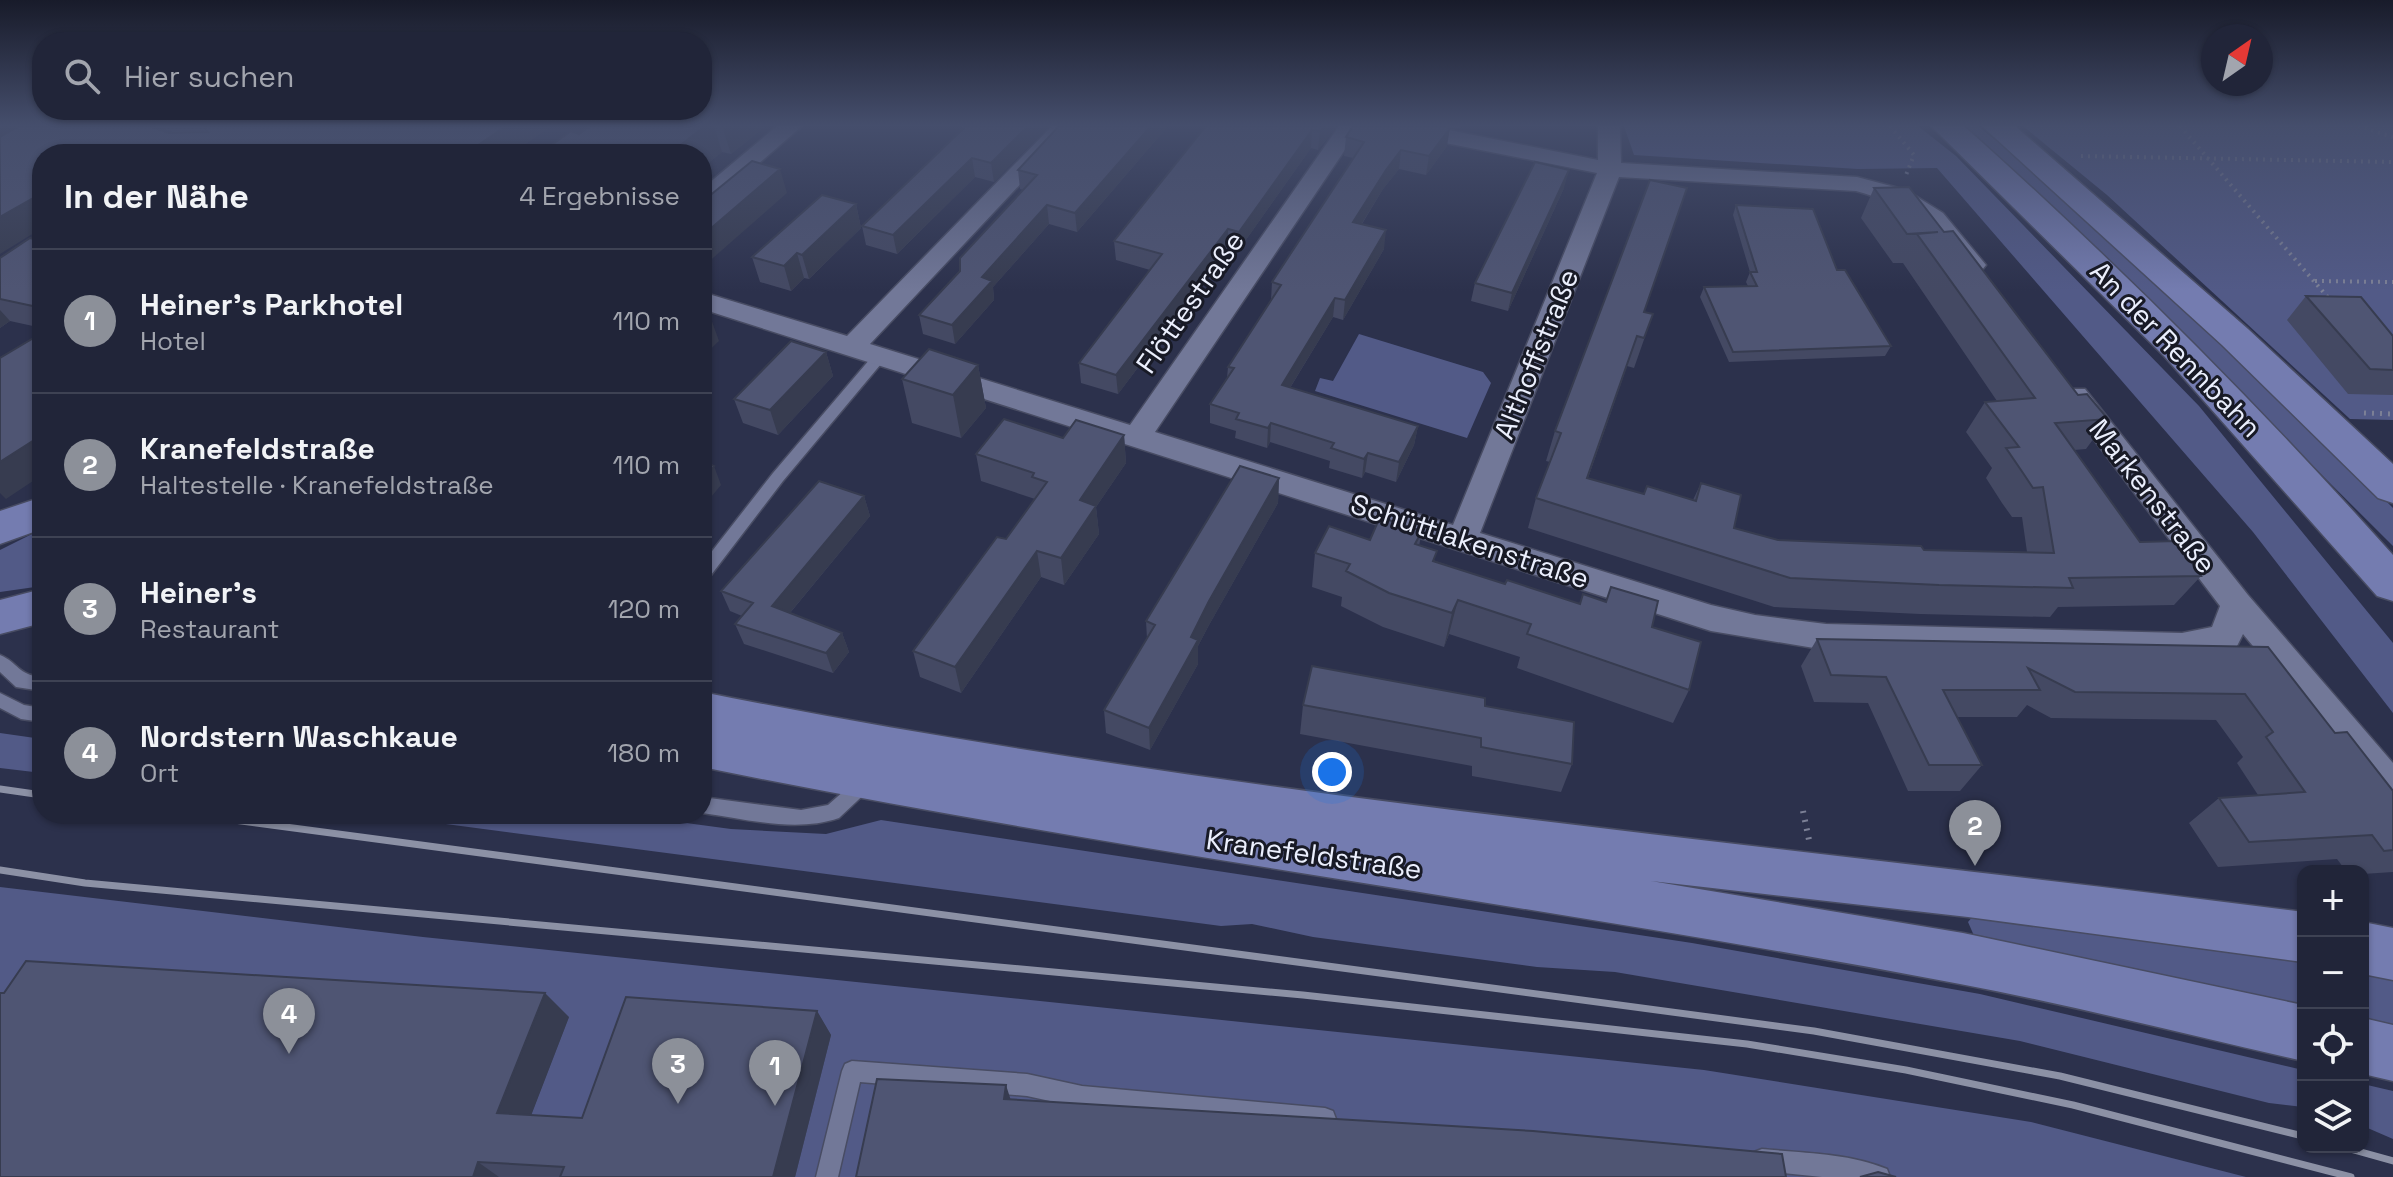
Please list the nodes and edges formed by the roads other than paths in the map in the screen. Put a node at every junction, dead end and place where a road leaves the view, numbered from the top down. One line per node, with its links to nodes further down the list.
1 (1016, 181): 9 (street)
2 (1312, 181): 11 (street, Flöttestraße)
3 (1605, 181): 13 (street, Althoffstraße)
4 (1806, 181): 7 (street)
5 (2006, 181): 15 (street, An der Rennbahn)
6 (2059, 181): 12 (street, An der Rennbahn)
7 (1989, 285)
8 (712, 303): 9 (street, Schüttlakenstraße)
9 (867, 350): 11 (street, Schüttlakenstraße); 14 (lane)
10 (2055, 370): 16 (street, Markenstraße)
11 (1137, 436): 13 (street, Schüttlakenstraße)
12 (2393, 488)
13 (1463, 538): 16 (street, Schüttlakenstraße)
14 (712, 562)
15 (2393, 584)
16 (2237, 604): 24 (street, Markenstraße)
17 (0, 662): 18 (lane)
18 (32, 683)
19 (0, 700): 20 (lane)
20 (32, 714)
21 (712, 714): 26 (street, Kranefeldstraße)
22 (712, 749): 23 (street, Kranefeldstraße)
23 (868, 780): 25 (lane); 29 (street, Kranefeldstraße)
24 (2393, 789)
25 (712, 806)
26 (2297, 936)
27 (2369, 949): 28 (street)
28 (2393, 954)
29 (2297, 1032)
30 (2369, 1047): 31 (street)
31 (2393, 1053)
32 (1347, 1122): 34 (lane)
33 (1738, 1158): 35 (lane)
34 (827, 1177)
35 (1879, 1177)

